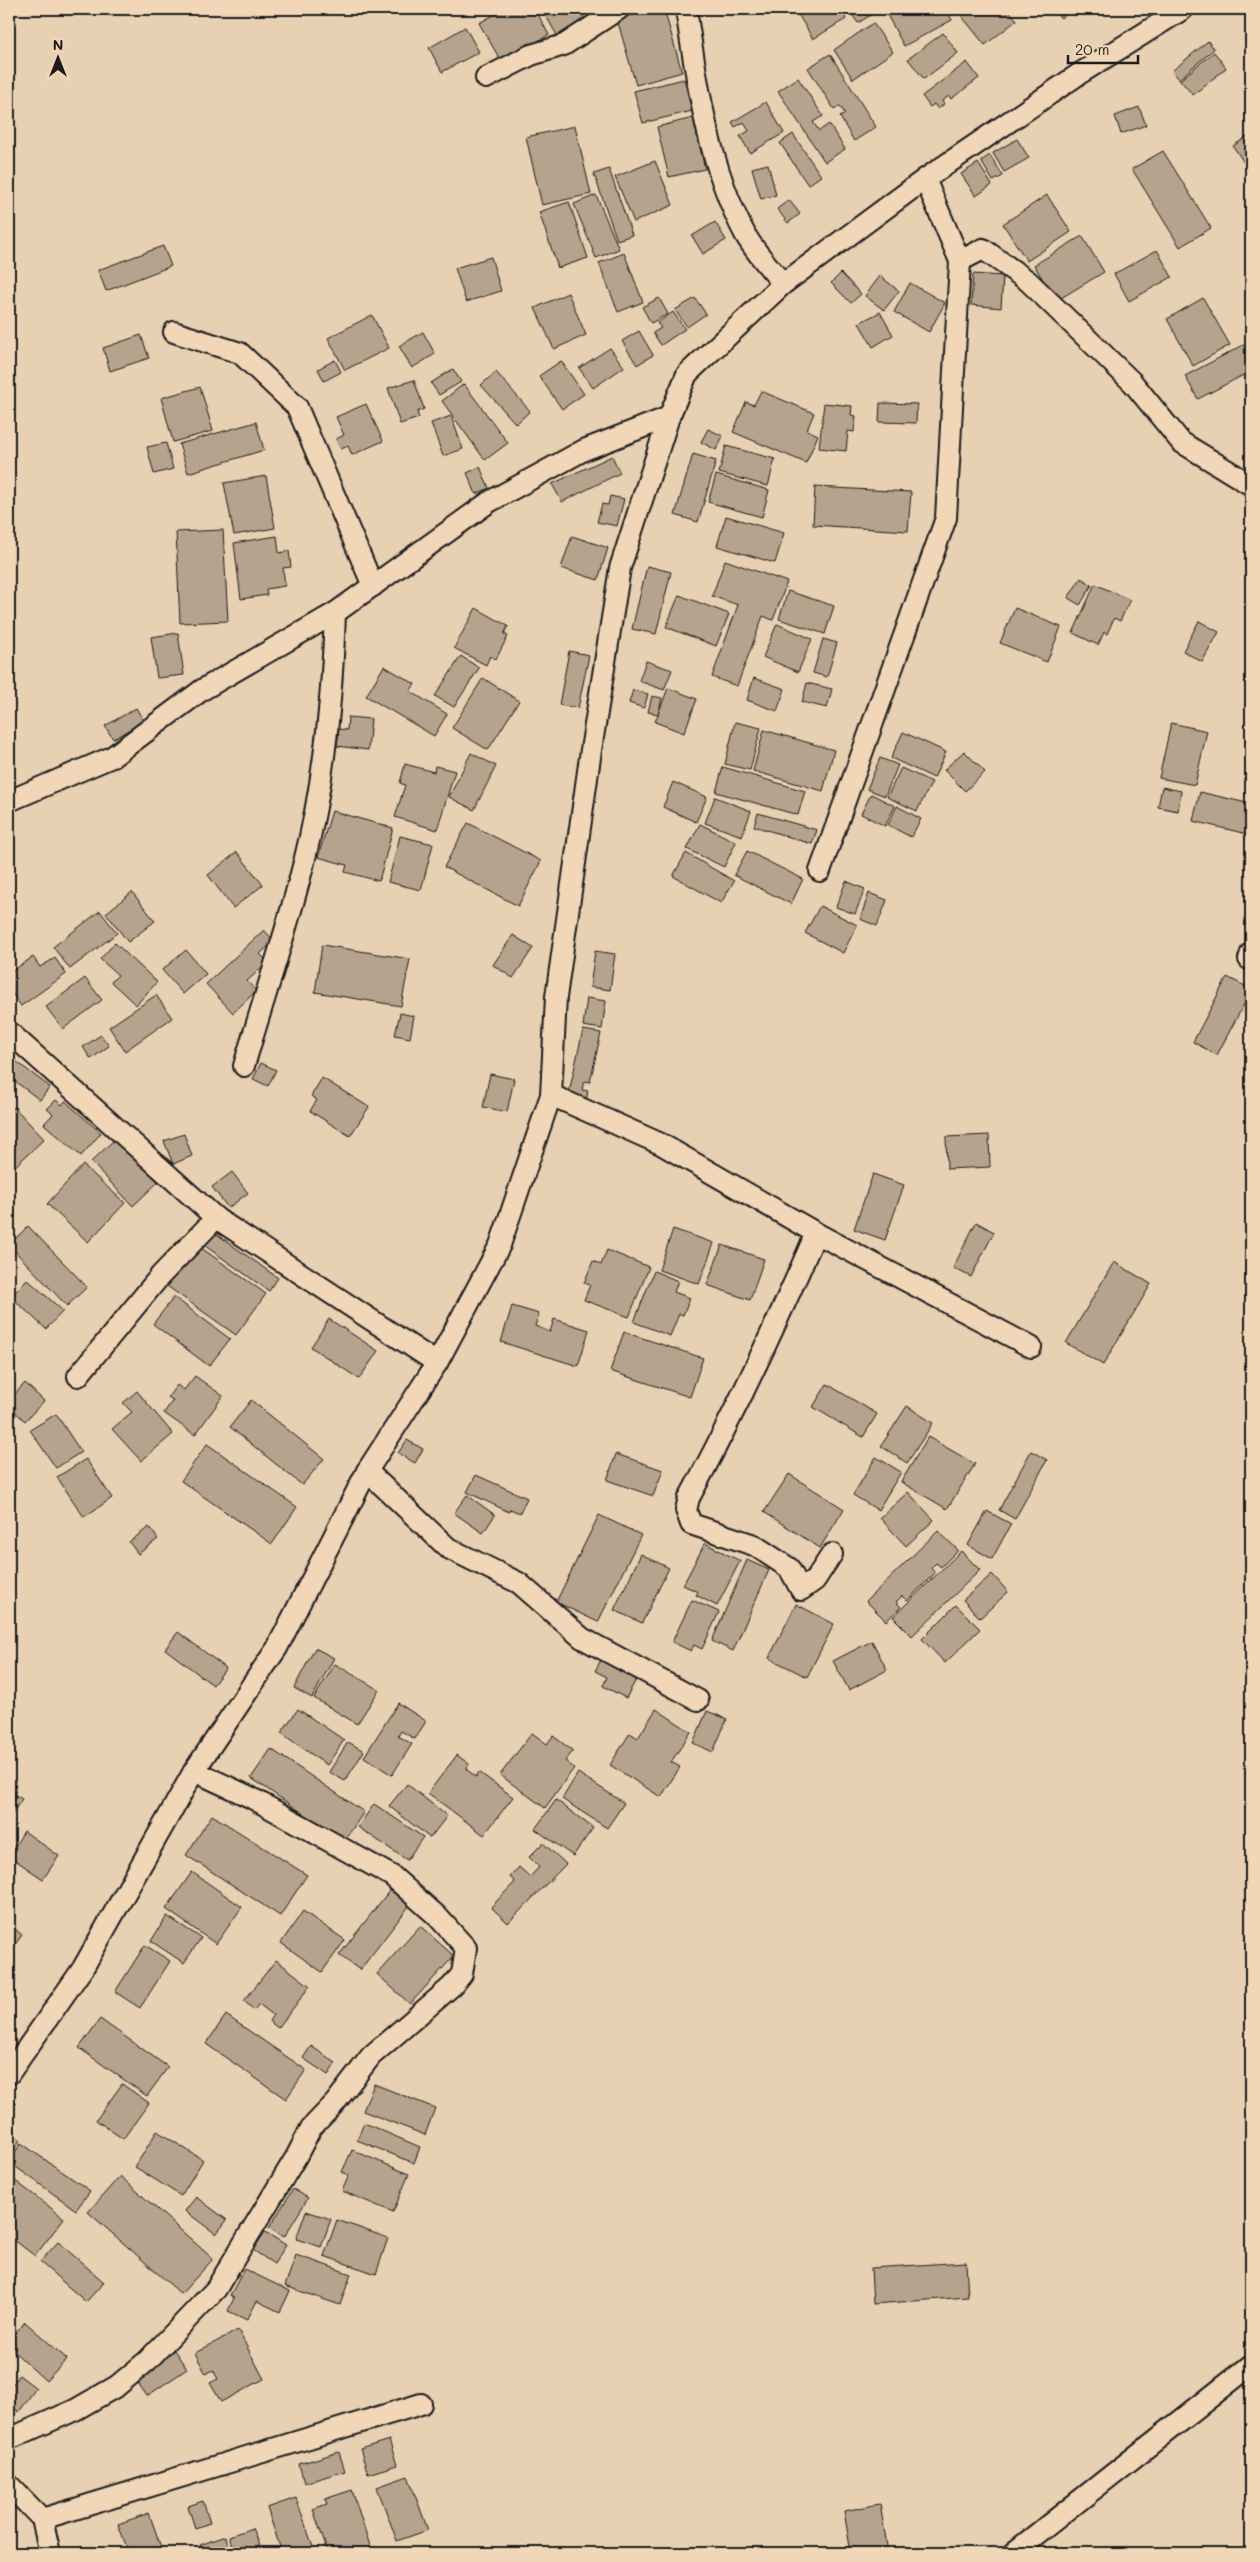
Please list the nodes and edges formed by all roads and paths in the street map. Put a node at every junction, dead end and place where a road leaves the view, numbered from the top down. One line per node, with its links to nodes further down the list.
1 (620, 9): 4 (street)
2 (686, 9): 7 (street)
3 (1183, 9): 5 (street)
4 (486, 78)
5 (925, 179): 6 (street); 7 (street)
6 (960, 261): 10 (street); 14 (street)
7 (783, 284): 9 (street)
8 (174, 332): 11 (street)
9 (669, 417): 11 (street); 17 (street)
10 (1251, 485)
11 (373, 586): 12 (street)
12 (336, 613): 13 (street); 16 (street)
13 (9, 801)
14 (820, 871)
15 (9, 1032): 18 (street)
16 (244, 1066)
17 (551, 1095): 19 (street); 21 (street)
18 (216, 1218): 21 (street); 22 (street)
19 (816, 1233): 20 (street); 24 (street)
20 (1030, 1348)
21 (437, 1363): 23 (street)
22 (78, 1376)
23 (367, 1471): 25 (street); 26 (street)
24 (832, 1554)
25 (698, 1700)
26 (194, 1771): 27 (street); 30 (street)
27 (9, 2074)
28 (1251, 2364): 34 (street)
29 (421, 2404): 32 (street)
30 (9, 2439)
31 (9, 2485): 32 (street)
32 (42, 2519): 33 (street)
33 (50, 2553)
34 (1013, 2553)

